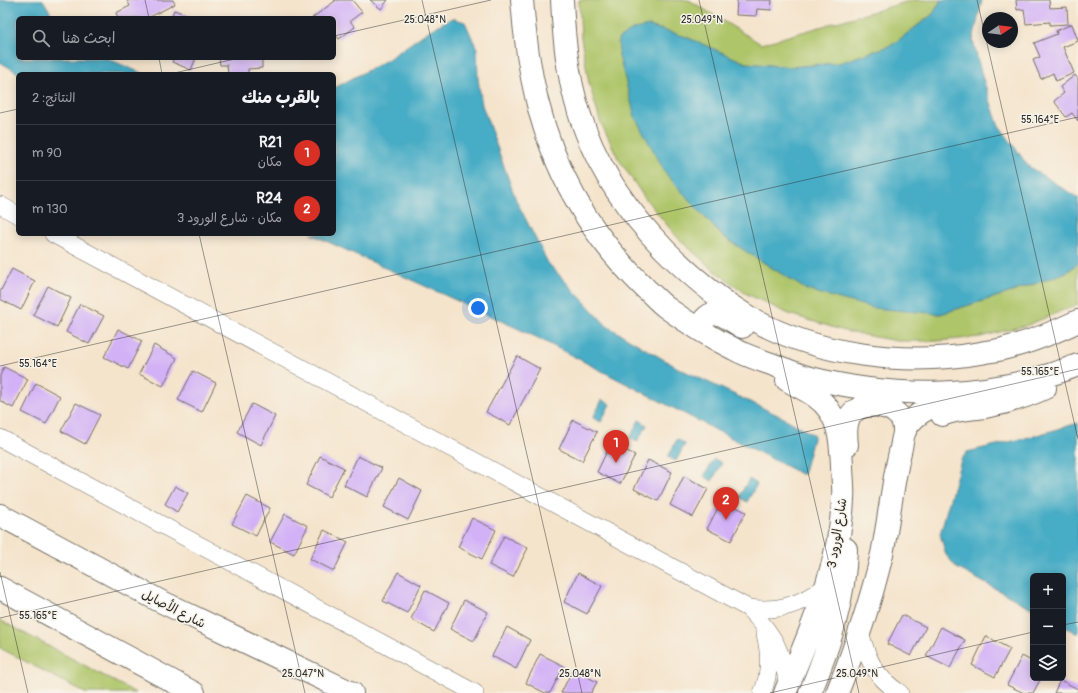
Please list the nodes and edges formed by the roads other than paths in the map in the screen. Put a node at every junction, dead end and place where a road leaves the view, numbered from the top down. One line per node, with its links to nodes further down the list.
1 (522, 0): 7 (street)
2 (562, 0): 8 (street)
3 (0, 205): 4 (street)
4 (16, 214)
5 (57, 236): 18 (street)
6 (1078, 321): 8 (street)
7 (700, 330): 8 (street); 9 (street)
8 (784, 334)
9 (755, 358): 10 (street); 14 (street, شارع الورود 3)
10 (1078, 365)
11 (1078, 370): 13 (street)
12 (0, 438): 24 (street)
13 (903, 439): 14 (street); 20 (street)
14 (843, 498): 17 (street, شارع الورود 3); 26 (street)
15 (0, 515): 23 (street, شارع الأصايل)
16 (0, 588): 22 (street)
17 (825, 588): 18 (street); 21 (street, شارع الورود 3)
18 (748, 608): 19 (street)
19 (762, 623): 21 (street); 25 (street)
20 (860, 631): 27 (street); 30 (street)
21 (786, 689)
22 (194, 693)
23 (352, 693)
24 (475, 693)
25 (762, 693)
26 (810, 693)
27 (837, 693)
28 (879, 693): 29 (street)
29 (889, 693)
30 (900, 693)

